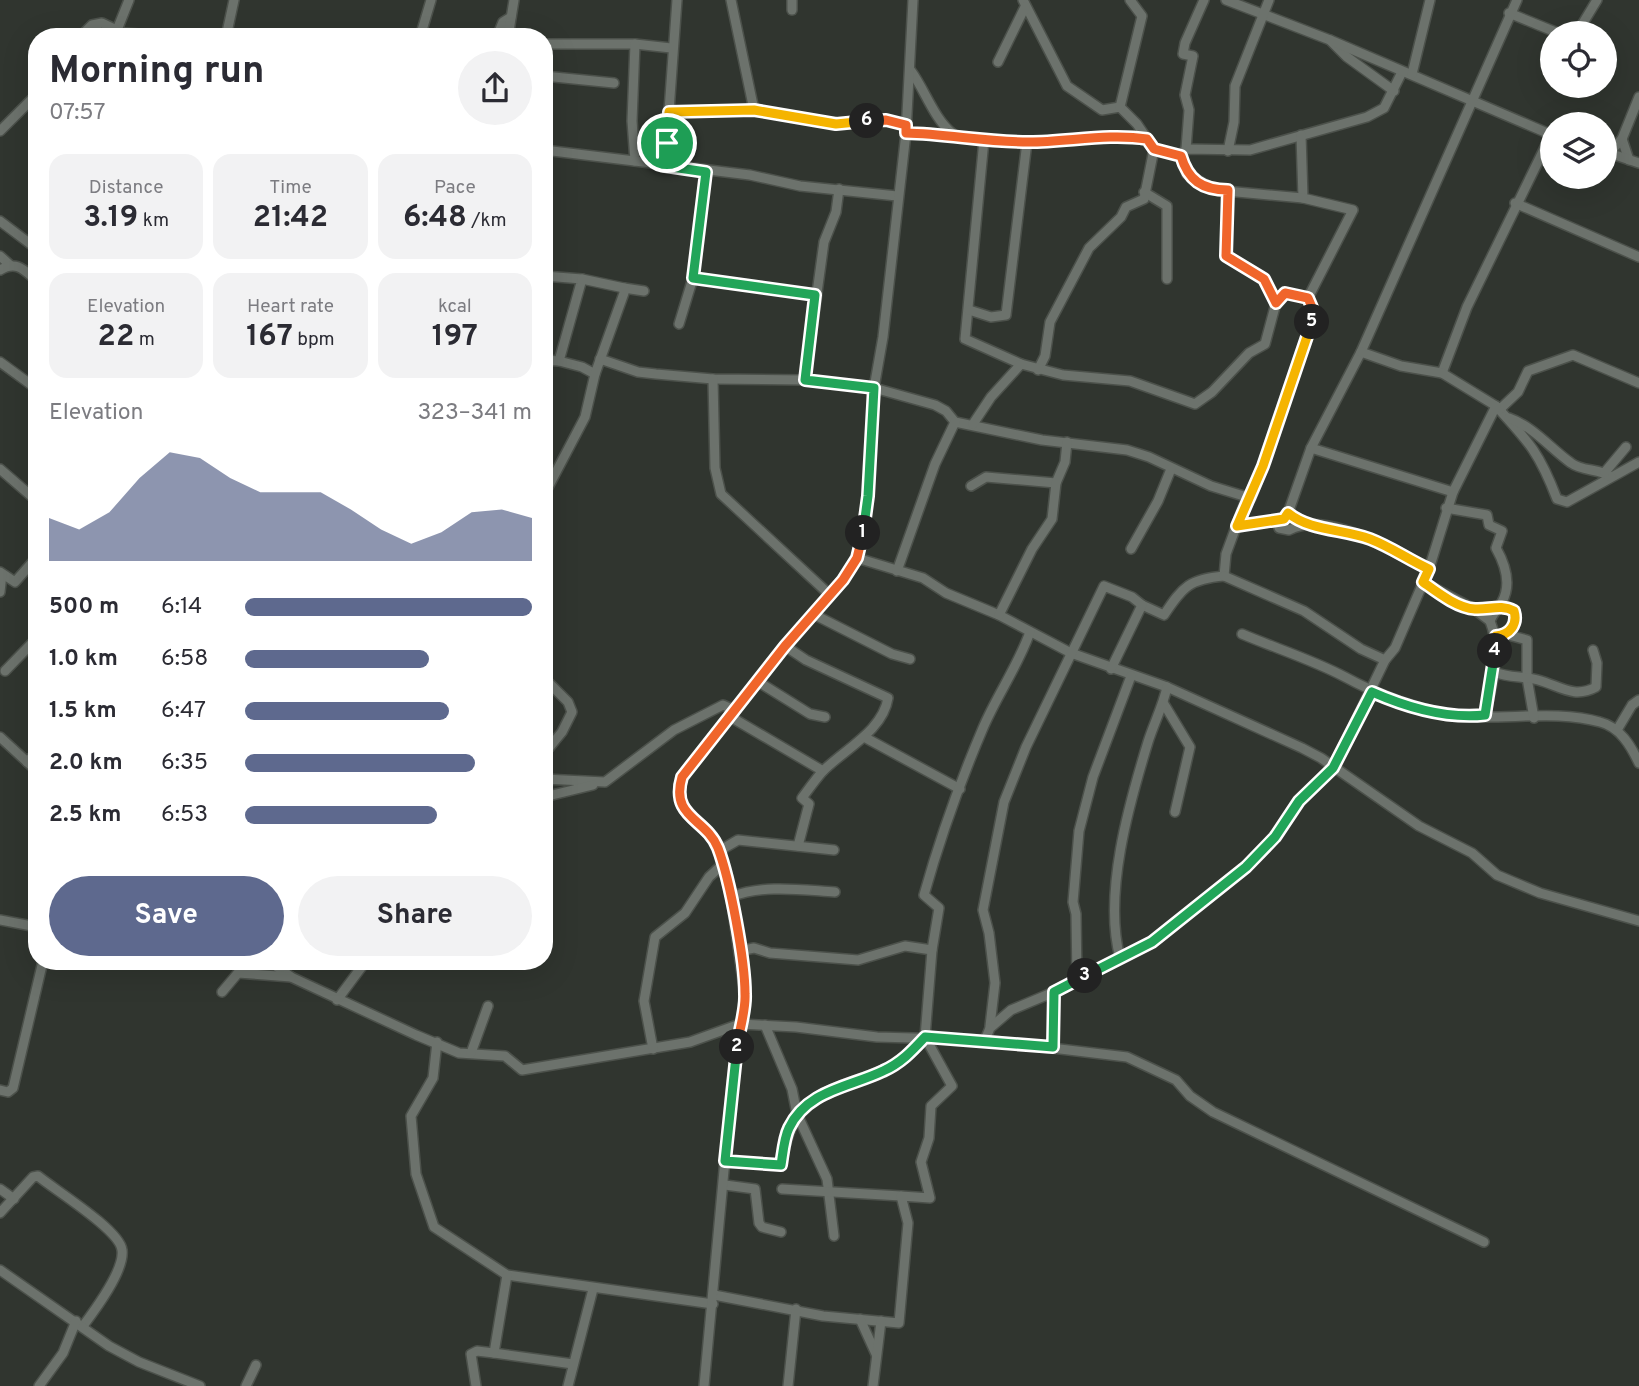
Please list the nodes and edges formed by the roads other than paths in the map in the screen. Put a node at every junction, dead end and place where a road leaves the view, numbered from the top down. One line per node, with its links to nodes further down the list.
1 (129, 0): 23 (street)
2 (234, 0): 24 (street)
3 (431, 0): 25 (street)
4 (514, 0): 18 (street)
5 (677, 0): 31 (street)
6 (731, 0): 42 (street)
7 (913, 0): 33 (street)
8 (1130, 0): 41 (street)
9 (1204, 0): 57 (street)
10 (1226, 0): 17 (street)
11 (1269, 0): 17 (street)
12 (1430, 0): 34 (street)
13 (1517, 0): 16 (street)
14 (1597, 0): 19 (street)
15 (1024, 4): 32 (street); 41 (street)
16 (1509, 13): 20 (street); 39 (street)
17 (1263, 15): 28 (street); 56 (street)
18 (511, 17): 26 (street); 27 (street)
19 (1584, 21)
20 (1540, 26)
21 (89, 28): 22 (street)
22 (113, 28)
23 (118, 28)
24 (230, 28)
25 (423, 28)
26 (501, 28)
27 (509, 28)
28 (1330, 40): 34 (street); 37 (street)
29 (553, 44): 30 (street)
30 (635, 44): 31 (street); 61 (street)
31 (671, 48): 43 (street)
32 (999, 62)
33 (911, 71): 44 (street); 47 (street)
34 (1407, 73): 37 (street); 39 (street)
35 (553, 77): 36 (street)
36 (614, 83)
37 (1394, 91): 48 (street)
38 (1639, 97): 50 (street)
39 (1474, 101): 45 (street); 89 (street)
40 (28, 102): 46 (street)
41 (1120, 107): 49 (street)
42 (754, 110): 43 (street); 44 (street)
43 (669, 112): 63 (street)
44 (906, 129): 47 (street); 68 (street)
45 (1540, 130)
46 (0, 131)
47 (953, 134): 51 (street)
48 (1301, 135): 56 (street); 69 (street)
49 (1147, 139): 52 (street); 54 (street)
50 (1622, 139): 53 (street); 60 (street)
51 (984, 140): 52 (street); 87 (street)
52 (1027, 142): 87 (street)
53 (1617, 143)
54 (1154, 149): 57 (street); 67 (street)
55 (553, 151): 61 (street)
56 (1228, 152): 57 (street)
57 (1184, 153): 66 (street)
58 (1617, 156): 60 (street)
59 (1540, 158): 70 (street)
60 (1629, 160): 62 (street)
61 (635, 161): 63 (street)
62 (1639, 163)
63 (665, 166): 64 (street)
64 (706, 172): 65 (street); 79 (street)
65 (839, 189): 68 (street); 84 (street)
66 (1228, 190): 69 (street); 86 (street)
67 (1144, 192): 81 (street); 90 (street)
68 (897, 196): 104 (street)
69 (1303, 198): 85 (street)
70 (1516, 203): 74 (street); 98 (street)
71 (0, 221): 72 (street)
72 (28, 242)
73 (0, 256): 75 (street)
74 (1639, 257)
75 (10, 265): 76 (street); 77 (street)
76 (0, 270)
77 (28, 273)
78 (553, 277): 80 (street)
79 (693, 278): 84 (street); 88 (street)
80 (582, 279): 82 (street); 92 (street)
81 (1167, 279)
82 (624, 288): 83 (street); 91 (street)
83 (644, 291)
84 (815, 295): 101 (street)
85 (1308, 298): 86 (street); 120 (street)
86 (1276, 303): 97 (street)
87 (969, 310): 95 (street)
88 (679, 324)
89 (1361, 352): 98 (street); 110 (street)
90 (1045, 356): 96 (street); 97 (street)
91 (600, 359): 99 (street); 100 (street)
92 (559, 361): 94 (street); 99 (street)
93 (0, 362): 102 (street)
94 (553, 362)
95 (1021, 365): 96 (street); 107 (street)
96 (1038, 370): 97 (street)
97 (1059, 373)
98 (1442, 373): 105 (street)
99 (595, 374): 115 (street)
100 (713, 379): 101 (street); 134 (street)
101 (805, 380): 104 (street)
102 (28, 382)
103 (1639, 383): 105 (street)
104 (874, 388): 106 (street); 126 (street)
105 (1500, 411): 114 (street); 114 (street); 118 (street)
106 (955, 422): 107 (street); 129 (street)
107 (973, 424): 108 (street)
108 (1067, 442): 113 (street); 116 (street)
109 (1626, 447): 114 (street)
110 (1311, 448): 118 (street); 122 (street)
111 (1639, 462): 114 (street)
112 (0, 469): 119 (street)
113 (1171, 469): 120 (street); 125 (street)
114 (1608, 475)
115 (553, 478)
116 (1056, 483): 117 (street); 139 (street)
117 (971, 486)
118 (1453, 492): 121 (street)
119 (28, 493)
120 (1247, 497): 124 (street)
121 (1446, 508): 128 (street); 136 (street)
122 (1286, 516): 123 (street); 123 (street); 124 (street)
123 (1301, 524): 128 (street)
124 (1237, 526): 131 (street)
125 (1131, 549)
126 (857, 558): 129 (street); 134 (street)
127 (28, 567): 130 (street)
128 (1429, 569): 132 (street)
129 (897, 571): 139 (street)
130 (1, 573): 133 (street)
131 (1224, 576): 135 (street); 149 (street)
132 (1423, 582): 137 (street); 149 (street)
133 (0, 592)
134 (830, 595): 138 (street)
135 (1142, 605): 147 (street); 150 (street)
136 (1495, 608): 137 (street); 140 (street); 143 (street)
137 (1474, 609): 140 (street)
138 (813, 614): 145 (street); 148 (street)
139 (999, 615): 141 (street)
140 (1490, 621): 143 (street)
141 (1030, 632): 147 (street); 175 (street)
142 (1241, 634): 158 (street)
143 (1501, 635): 152 (street); 154 (street)
144 (28, 646): 151 (street)
145 (785, 646): 155 (street); 167 (street)
146 (1593, 650): 154 (street)
147 (1071, 653): 150 (street); 201 (street)
148 (910, 659)
149 (1385, 660): 158 (street)
150 (1111, 669): 153 (street)
151 (2, 671)
152 (1494, 672): 154 (street); 162 (street)
153 (1131, 676): 157 (street); 194 (street)
154 (1527, 678): 164 (street)
155 (757, 681): 161 (street); 163 (street)
156 (553, 687): 168 (street)
157 (1167, 687): 160 (street); 171 (street)
158 (1372, 692): 162 (street); 171 (street)
159 (1639, 700): 165 (street)
160 (1164, 704): 177 (street); 189 (street)
161 (731, 713): 172 (street); 174 (street); 180 (street)
162 (1485, 715): 164 (street)
163 (825, 717)
164 (1534, 718): 165 (street)
165 (1617, 730): 170 (street)
166 (0, 737): 169 (street)
167 (864, 737): 172 (street); 175 (street)
168 (553, 743)
169 (26, 762)
170 (1639, 763)
171 (1333, 768): 185 (street); 189 (street)
172 (823, 771): 178 (street)
173 (553, 779): 174 (street)
174 (605, 782): 176 (street)
175 (960, 789): 187 (street)
176 (553, 795)
177 (1175, 812)
178 (798, 846): 179 (street); 180 (street)
179 (834, 850)
180 (719, 851): 181 (street)
181 (723, 864): 183 (street); 206 (street)
182 (835, 892): 183 (street)
183 (731, 897): 188 (street)
184 (0, 920): 186 (street)
185 (1639, 921)
186 (28, 926)
187 (932, 950): 188 (street); 202 (street)
188 (739, 951): 199 (street)
189 (1120, 958): 194 (street)
190 (41, 970): 208 (street)
191 (281, 970): 193 (street)
192 (359, 970): 197 (street)
193 (291, 977): 195 (street); 197 (street)
194 (1077, 980): 196 (street)
195 (222, 992)
196 (1054, 992): 201 (street); 205 (street)
197 (337, 1000): 204 (street)
198 (488, 1006): 207 (street)
199 (740, 1024): 200 (street); 206 (street); 210 (street)
200 (765, 1025): 202 (street); 209 (street)
201 (990, 1028): 203 (street)
202 (925, 1037): 203 (street); 209 (street); 215 (street)
203 (985, 1040): 205 (street)
204 (437, 1042): 207 (street); 222 (street)
205 (1053, 1047): 220 (street)
206 (653, 1049): 207 (street)
207 (471, 1052)
208 (0, 1090)
209 (797, 1114): 210 (street); 214 (street)
210 (725, 1161): 211 (street)
211 (725, 1185): 218 (street); 224 (street)
212 (0, 1189): 216 (street)
213 (782, 1189): 214 (street)
214 (828, 1192): 215 (street); 219 (street)
215 (901, 1196): 227 (street)
216 (14, 1199): 217 (street); 228 (street)
217 (0, 1213)
218 (781, 1232)
219 (834, 1236)
220 (1484, 1242)
221 (0, 1270): 228 (street)
222 (507, 1275): 223 (street); 229 (street)
223 (593, 1289): 224 (street); 231 (street)
224 (714, 1299): 225 (street); 238 (street)
225 (796, 1308): 226 (street); 239 (street)
226 (860, 1319): 227 (street); 230 (street)
227 (881, 1321): 230 (street)
228 (79, 1324): 233 (street); 234 (street)
229 (495, 1353): 231 (street); 236 (street)
230 (876, 1354): 240 (street)
231 (573, 1364): 237 (street)
232 (256, 1366): 235 (street)
233 (39, 1386)
234 (200, 1386)
235 (246, 1386)
236 (476, 1386)
237 (568, 1386)
238 (704, 1386)
239 (788, 1386)
240 (873, 1386)

